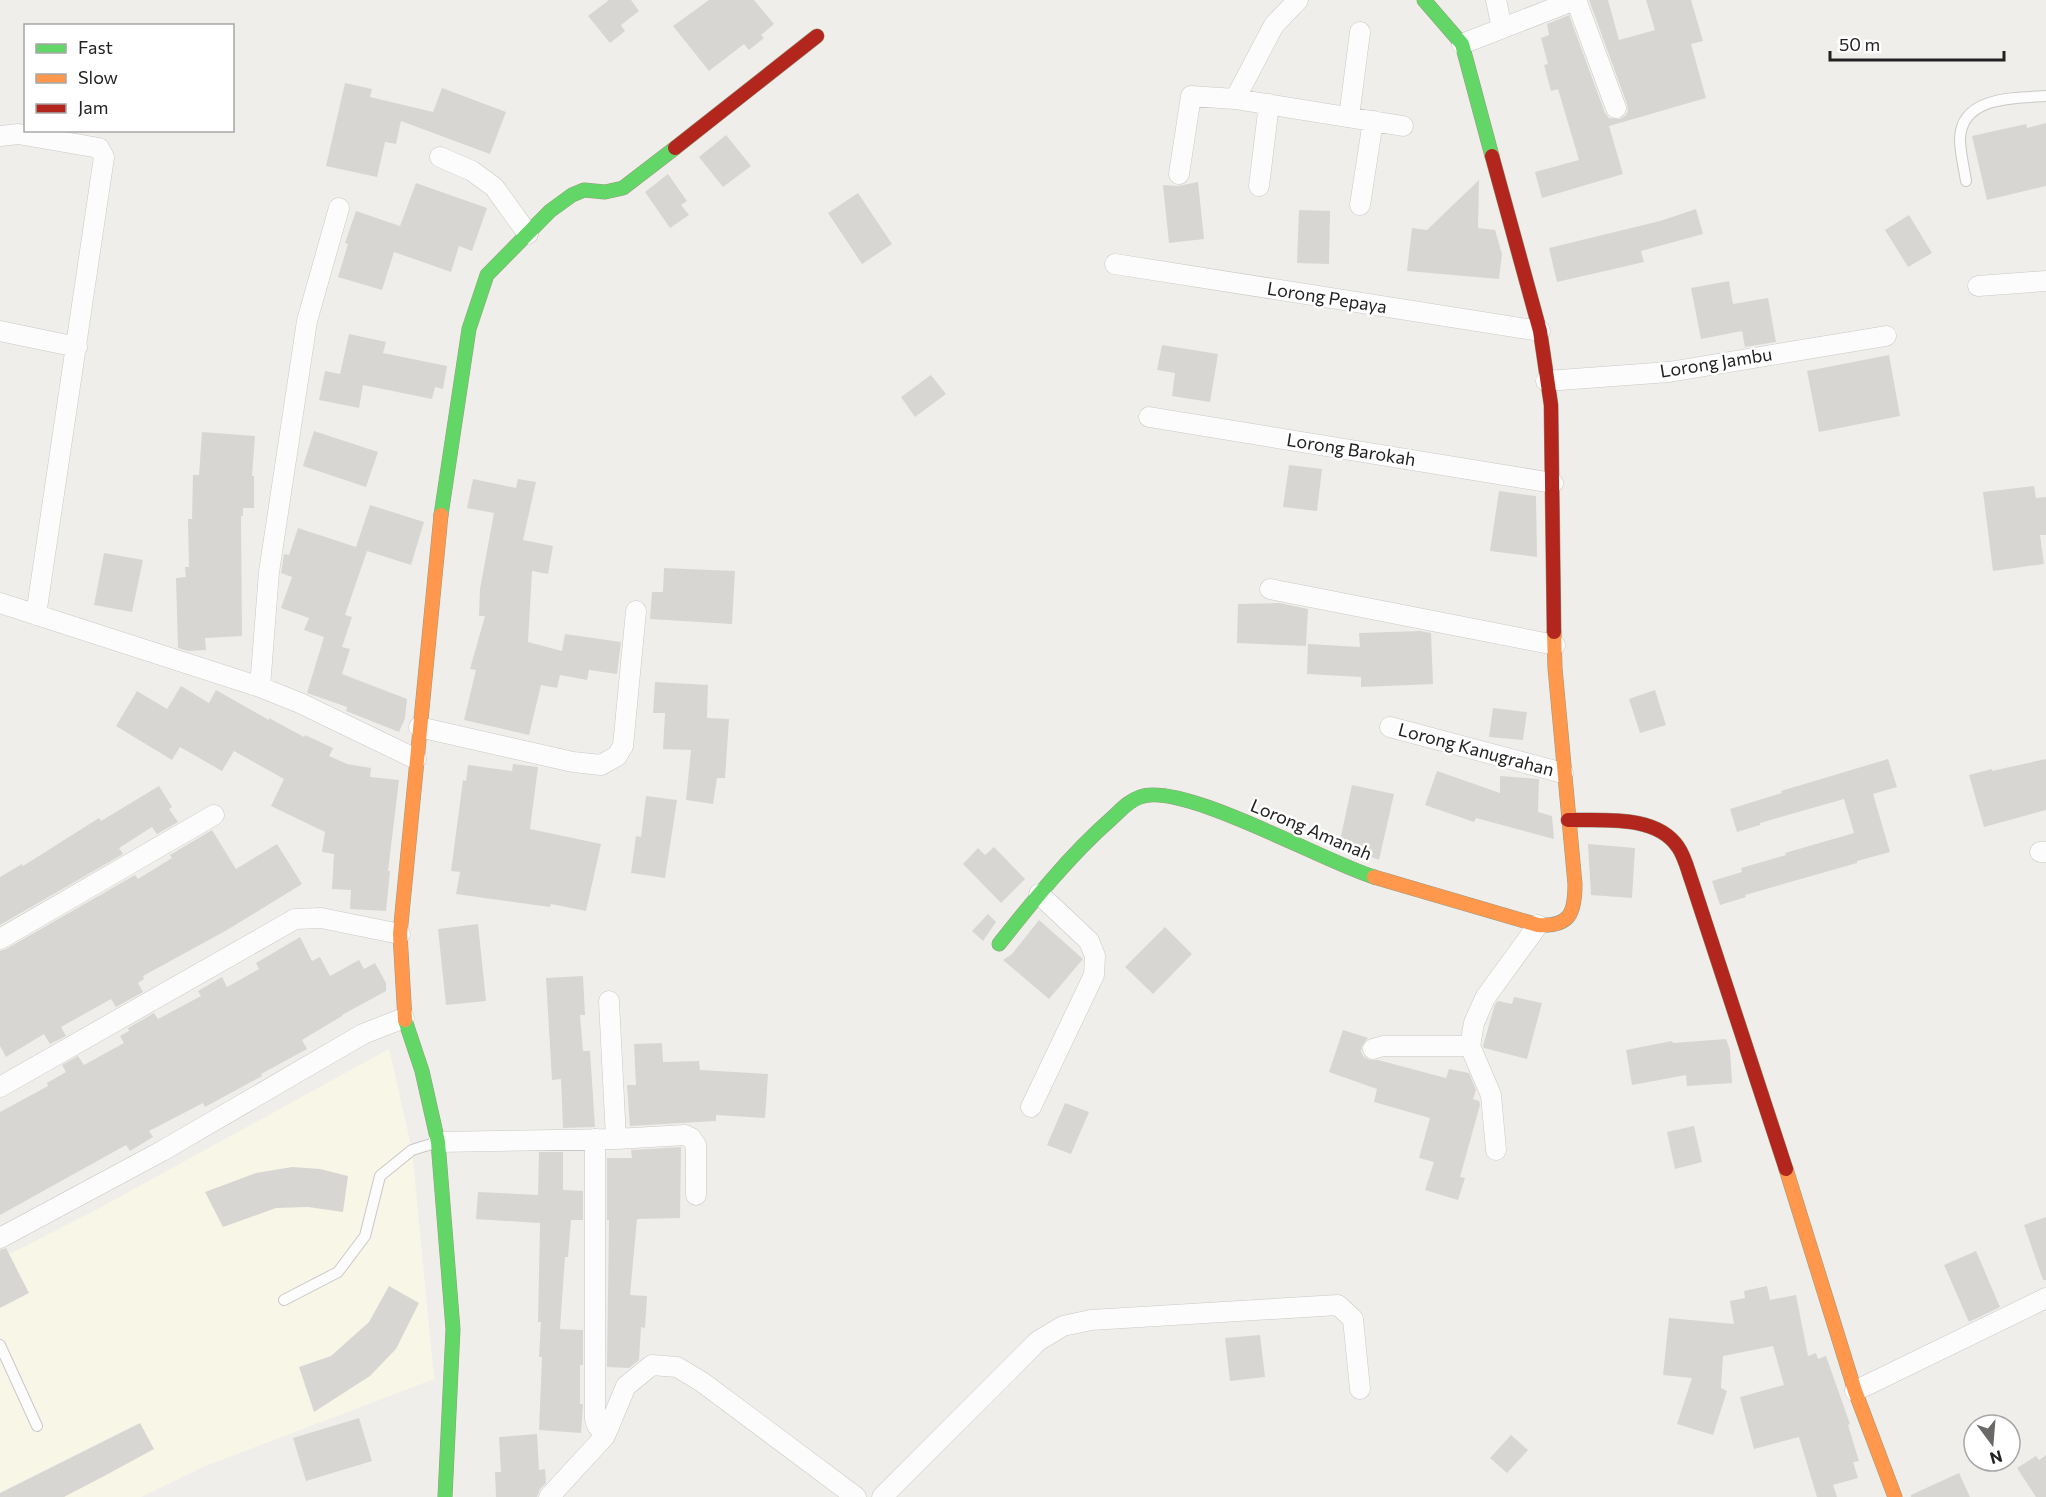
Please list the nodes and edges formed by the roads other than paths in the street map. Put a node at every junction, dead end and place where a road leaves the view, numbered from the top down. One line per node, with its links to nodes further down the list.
1 (1298, 0): 10 (street)
2 (1424, 0): 8 (street)
3 (1496, 0): 5 (street)
4 (1575, 0): 5 (street); 12 (street)
5 (1502, 28): 8 (street)
6 (1360, 32): 13 (street)
7 (818, 36): 23 (street)
8 (1462, 44): 27 (street)
9 (2046, 96): 19 (lane)
10 (1235, 99): 11 (street); 18 (street)
11 (1269, 104): 13 (street); 20 (street)
12 (1616, 108)
13 (1349, 117): 14 (street)
14 (1372, 121): 15 (street); 21 (street)
15 (1402, 126)
16 (0, 136): 30 (street)
17 (440, 157): 23 (street)
18 (1179, 174)
19 (1966, 181)
20 (1259, 186)
21 (1360, 206)
22 (339, 208): 39 (street)
23 (528, 234): 40 (street)
24 (1115, 264): 27 (street, Lorong Pepaya)
25 (2046, 281): 26 (street)
26 (1978, 286)
27 (1540, 331): 31 (street)
28 (0, 332): 30 (street)
29 (1886, 336): 31 (street, Lorong Jambu)
30 (77, 347): 37 (street)
31 (1546, 381): 33 (street)
32 (1149, 417): 33 (street, Lorong Barokah)
33 (1553, 483): 38 (street)
34 (1270, 589): 38 (street)
35 (0, 603): 37 (street)
36 (636, 611): 40 (street)
37 (36, 615): 39 (street)
38 (1555, 645): 43 (street)
39 (260, 687): 42 (street)
40 (419, 727): 42 (street)
41 (1390, 727): 43 (street, Lorong Kanugrahan)
42 (416, 759): 48 (street)
43 (1563, 773): 45 (street)
44 (214, 815): 49 (street)
45 (1568, 820): 47 (street, Lorong Amanah); 67 (street)
46 (1039, 894): 47 (street, Lorong Amanah); 50 (street, Lorong Amanah); 56 (street)
47 (1538, 924): 53 (street)
48 (400, 934): 52 (street); 55 (street)
49 (0, 939)
50 (999, 944)
51 (609, 1001): 58 (street)
52 (404, 1018): 59 (street); 62 (street)
53 (1470, 1046): 54 (street); 60 (street)
54 (1373, 1049)
55 (0, 1087)
56 (1031, 1107)
57 (595, 1139): 58 (street); 59 (street); 69 (street)
58 (616, 1139): 61 (street)
59 (438, 1142): 64 (lane); 70 (street)
60 (1496, 1150)
61 (696, 1195)
62 (0, 1238)
63 (2046, 1298): 67 (street)
64 (284, 1300)
65 (0, 1345): 68 (lane)
66 (1360, 1389): 73 (street)
67 (1855, 1391): 74 (street)
68 (37, 1426)
69 (605, 1436): 71 (street); 72 (street)
70 (445, 1497)
71 (549, 1497)
72 (856, 1497)
73 (882, 1497)
74 (1895, 1497)

